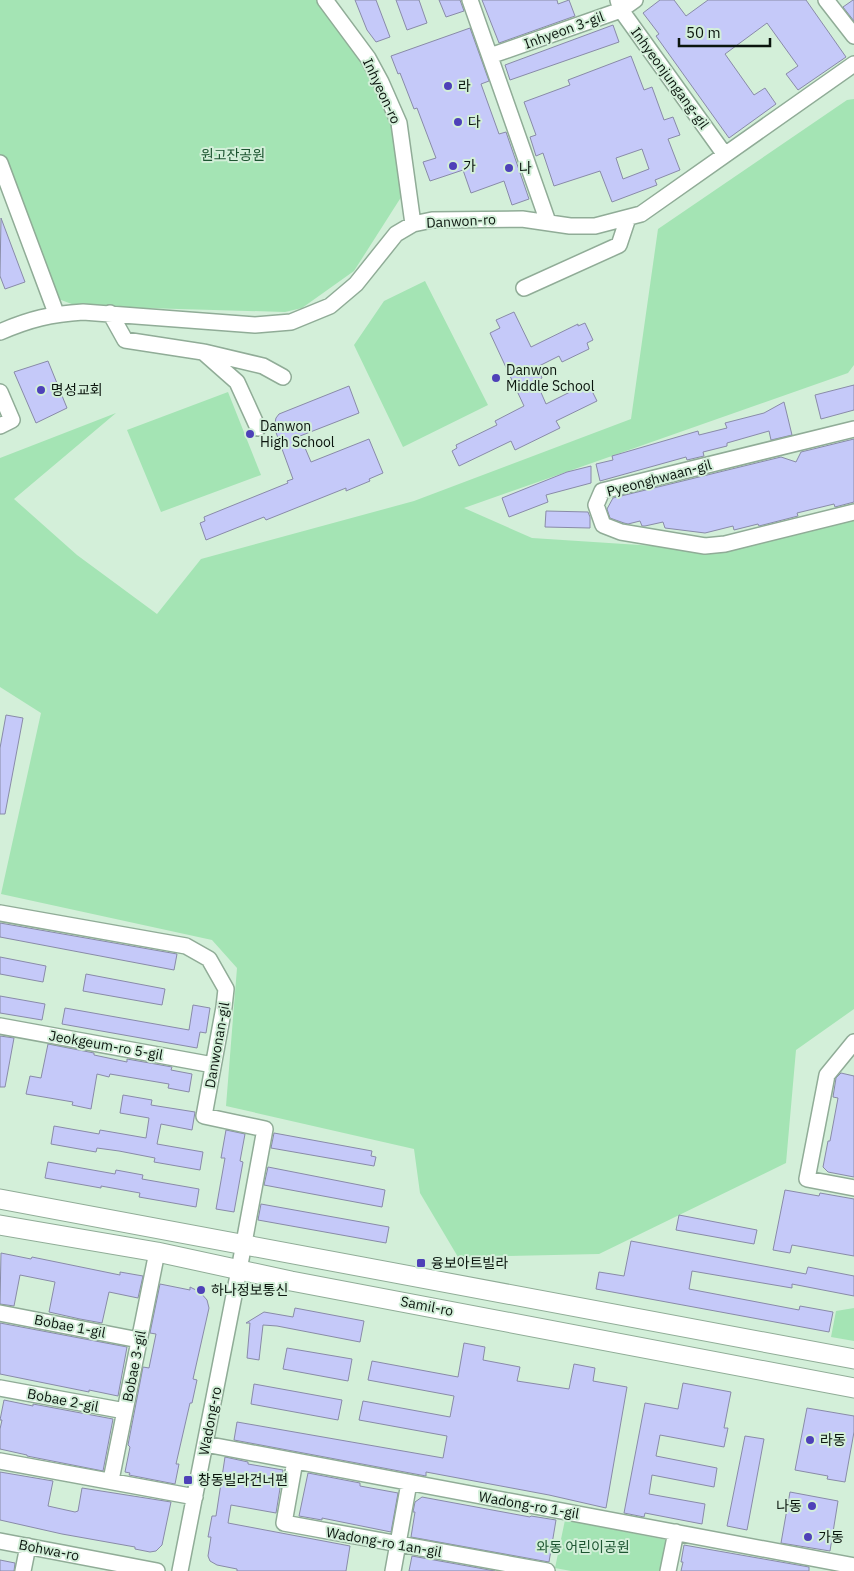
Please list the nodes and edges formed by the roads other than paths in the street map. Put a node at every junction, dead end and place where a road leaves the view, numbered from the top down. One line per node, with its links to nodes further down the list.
1 (325, 0): 13 (street, Inhyeon-ro)
2 (470, 0): 7 (street)
3 (635, 0): 5 (street, Inhyeon 3-gil)
4 (826, 0): 6 (street)
5 (619, 5): 7 (street, Inhyeon 3-gil); 9 (street, Inhyeonjungang-gil)
6 (854, 36)
7 (490, 56): 12 (street)
8 (854, 64): 9 (street, Danwon-ro)
9 (725, 155): 11 (street, Danwon-ro)
10 (0, 163): 15 (street)
11 (628, 218): 12 (street, Danwon-ro); 14 (street)
12 (548, 222): 13 (street, Danwon-ro)
13 (413, 224): 16 (street, Danwon-ro)
14 (524, 288)
15 (56, 313): 16 (street, Danwon-ro); 17 (street, Danwon-ro)
16 (110, 313): 18 (street)
17 (0, 332)
18 (203, 352): 19 (street); 22 (street)
19 (283, 377)
20 (0, 392): 21 (street)
21 (0, 426)
22 (258, 428)
23 (854, 429): 24 (street, Pyeonghwaan-gil)
24 (854, 512)
25 (0, 913): 28 (street, Danwonan-gil)
26 (0, 1026): 28 (street, Jeokgeum-ro 5-gil)
27 (854, 1042): 29 (street)
28 (213, 1065): 32 (street, Danwonan-gil)
29 (854, 1188)
30 (0, 1199): 32 (main road, Samil-ro)
31 (0, 1225): 33 (main road, Samil-ro)
32 (243, 1245): 34 (street, Danwonan-gil); 37 (main road, Samil-ro)
33 (157, 1252): 34 (main road, Samil-ro); 36 (street, Bobae 3-gil)
34 (239, 1270): 39 (main road, Samil-ro); 41 (street, Wadong-ro)
35 (0, 1313): 36 (street, Bobae 1-gil)
36 (139, 1340): 40 (street, Bobae 3-gil)
37 (854, 1359)
38 (0, 1388): 40 (street, Bobae 2-gil)
39 (854, 1388)
40 (125, 1412): 44 (street, Bobae 3-gil)
41 (205, 1444): 43 (street, Wadong-ro 1-gil); 46 (street, Wadong-ro)
42 (0, 1461): 44 (street)
43 (295, 1462): 45 (street, Wadong-ro 1-gil); 49 (street, Wadong-ro 1an-gil)
44 (111, 1480): 46 (street)
45 (410, 1482): 47 (street, Wadong-ro 1-gil); 49 (street)
46 (195, 1497): 55 (street, Wadong-ro)
47 (676, 1532): 52 (street, Wadong-ro 1-gil); 58 (street)
48 (0, 1541): 50 (street, Bohwa-ro)
49 (398, 1544): 56 (street); 57 (street, Wadong-ro 1an-gil)
50 (28, 1546): 51 (street, Bohwa-ro); 53 (street)
51 (97, 1565): 54 (street, Bohwa-ro)
52 (854, 1566)
53 (23, 1571)
54 (157, 1571)
55 (180, 1571)
56 (393, 1571)
57 (547, 1571)
58 (668, 1571)

